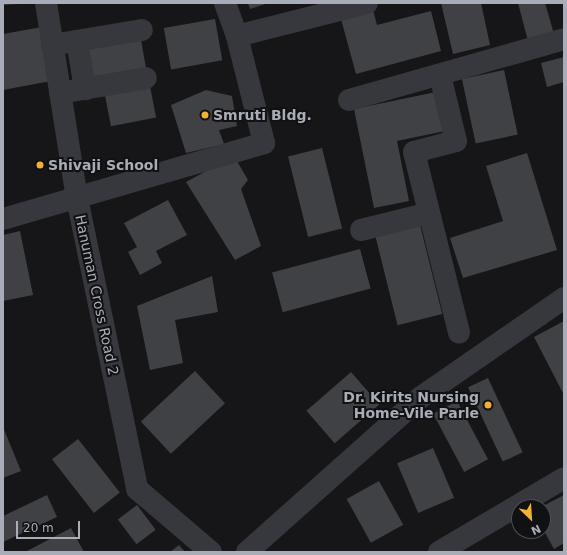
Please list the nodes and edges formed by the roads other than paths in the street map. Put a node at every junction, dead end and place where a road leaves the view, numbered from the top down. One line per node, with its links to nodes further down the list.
1 (46, 3): 8 (street, Hanuman Cross Road 2)
2 (225, 3): 5 (street)
3 (367, 3): 5 (street)
4 (142, 30): 7 (street)
5 (237, 36): 14 (street)
6 (564, 39): 9 (street)
7 (77, 41): 8 (street); 11 (street)
8 (52, 45): 12 (street, Hanuman Cross Road 2)
9 (440, 74): 13 (street); 15 (street)
10 (146, 78): 11 (street)
11 (85, 88): 12 (street)
12 (60, 92): 14 (street, Hanuman Cross Road 2)
13 (349, 100)
14 (77, 198): 16 (street); 22 (street, Hanuman Cross Road 2)
15 (429, 213): 17 (street); 19 (street)
16 (3, 218)
17 (361, 230)
18 (564, 298): 23 (street)
19 (459, 332)
20 (564, 478): 21 (street)
21 (460, 546): 24 (street)
22 (211, 552)
23 (247, 552)
24 (439, 552)

